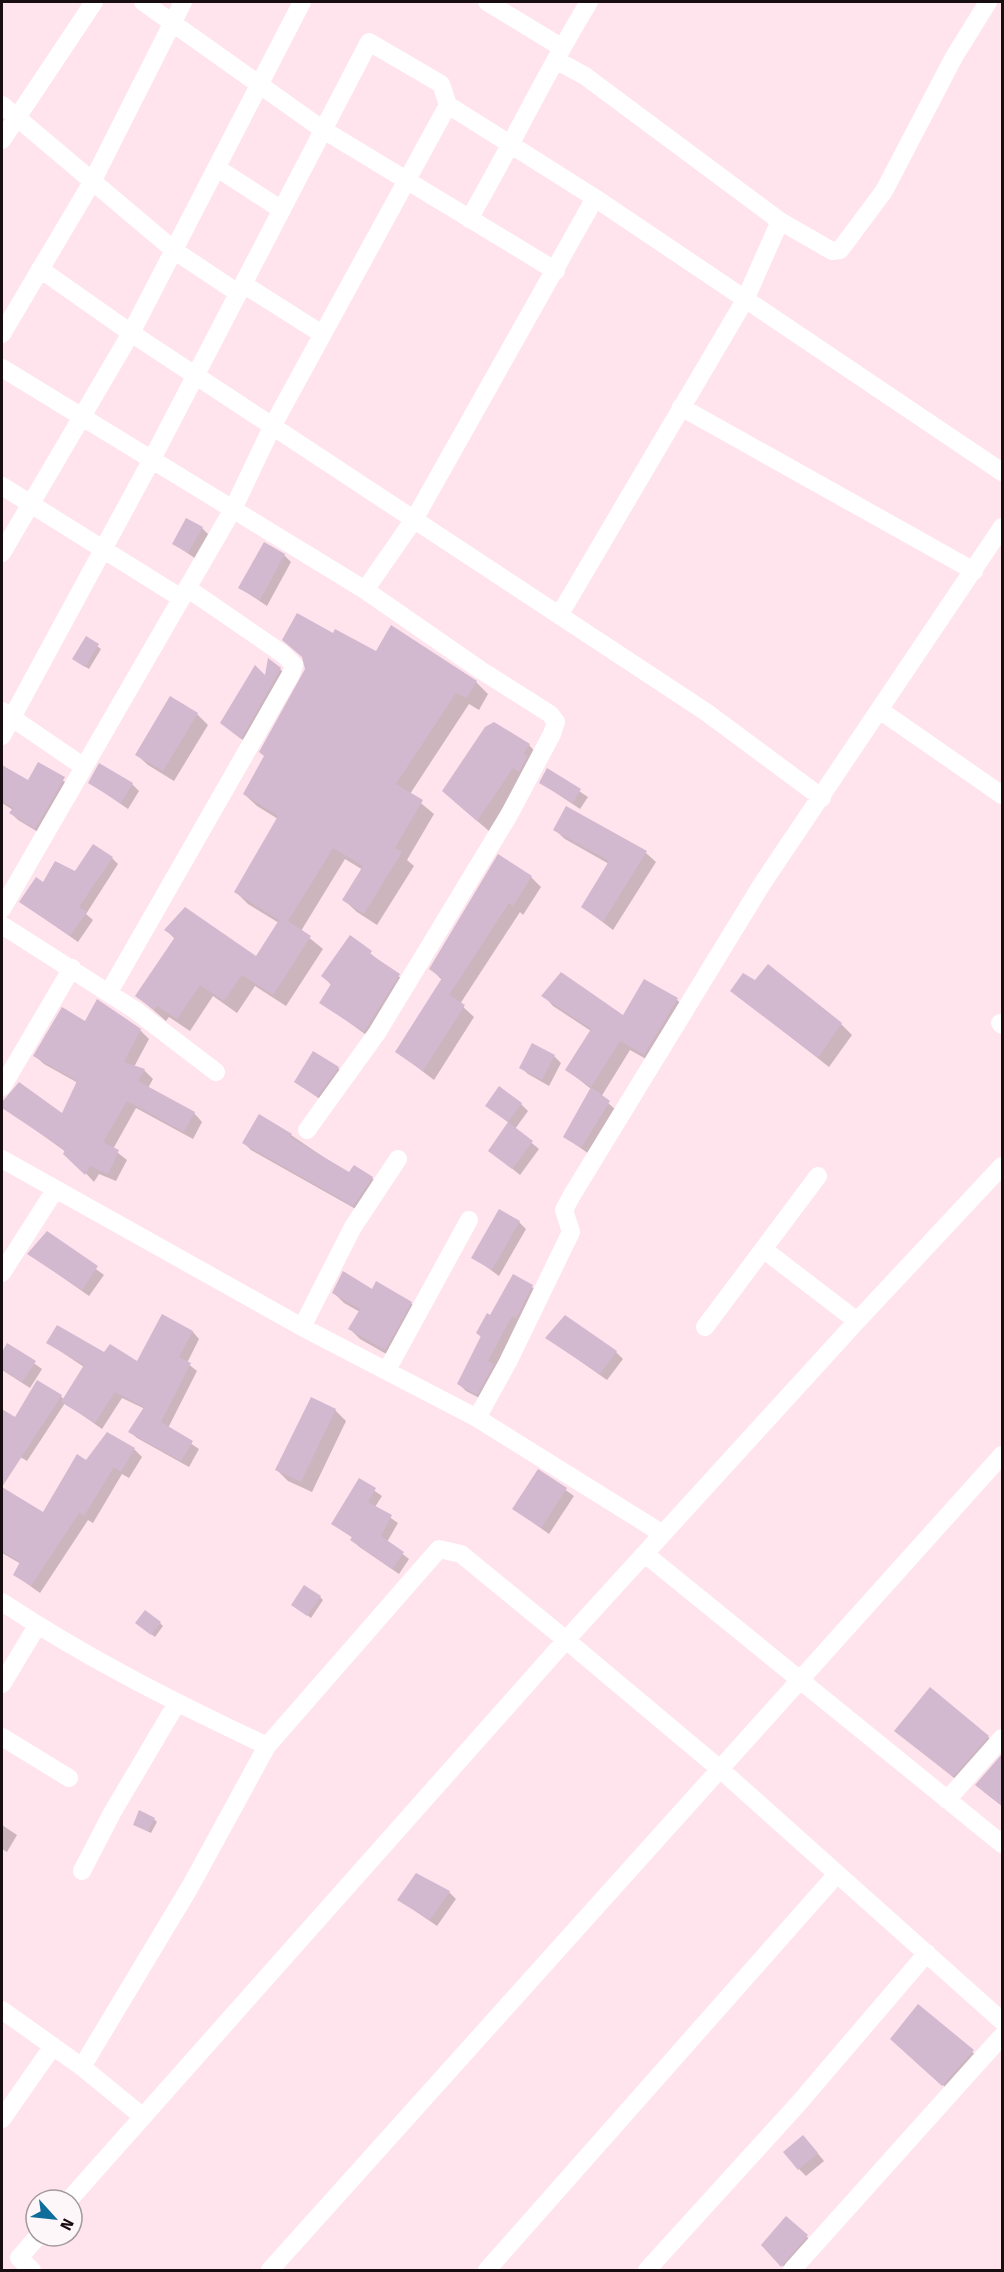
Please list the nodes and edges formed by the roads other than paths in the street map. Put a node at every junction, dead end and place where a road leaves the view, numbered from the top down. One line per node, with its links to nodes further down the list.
1 (94, 2): 13 (street)
2 (143, 2): 8 (street)
3 (183, 2): 8 (street)
4 (302, 2): 10 (street)
5 (487, 2): 9 (street)
6 (589, 2): 9 (street)
7 (979, 4): 23 (street)
8 (171, 23): 10 (street); 19 (street)
9 (559, 54): 16 (street); 23 (street)
10 (260, 85): 14 (street); 17 (street)
11 (2, 105): 13 (street)
12 (448, 105): 14 (street); 16 (street); 18 (street)
13 (18, 117): 15 (street); 19 (street)
14 (322, 129): 18 (street); 21 (street)
15 (2, 140)
16 (512, 146): 20 (street); 22 (street)
17 (217, 168): 21 (street); 24 (street)
18 (406, 180): 22 (street); 31 (street)
19 (93, 182): 24 (street); 25 (street)
20 (595, 198): 26 (street); 28 (street)
21 (282, 210): 27 (street)
22 (469, 219): 26 (street)
23 (780, 221): 28 (street)
24 (175, 250): 27 (street); 29 (street)
25 (40, 269): 29 (street); 30 (street)
26 (556, 271): 42 (street)
27 (240, 288): 31 (street); 33 (street)
28 (745, 300): 34 (street); 38 (street)
29 (131, 333): 33 (street); 35 (street)
30 (2, 334)
31 (322, 334): 36 (street)
32 (2, 368): 35 (street)
33 (195, 375): 36 (street); 37 (street)
34 (681, 407): 46 (street); 49 (street)
35 (82, 418): 37 (street); 40 (street)
36 (273, 425): 41 (street); 42 (street)
37 (151, 461): 41 (street); 44 (street)
38 (1002, 472)
39 (2, 486): 40 (street)
40 (30, 505): 44 (street); 45 (street)
41 (233, 509): 47 (street); 48 (street)
42 (415, 518): 47 (street); 49 (street)
43 (1002, 527): 46 (street)
44 (102, 550): 48 (street); 51 (street)
45 (2, 553)
46 (974, 571): 50 (street)
47 (365, 590): 62 (street)
48 (184, 593): 53 (street); 59 (street)
49 (560, 614): 55 (street)
50 (881, 711): 54 (street); 55 (street)
51 (7, 715): 52 (street); 53 (street)
52 (2, 736)
53 (84, 767): 56 (street)
54 (1002, 795)
55 (822, 798): 75 (street)
56 (2, 909)
57 (2, 925): 58 (street)
58 (72, 968): 59 (street); 61 (street)
59 (109, 992): 60 (street)
60 (216, 1072)
61 (2, 1087)
62 (307, 1130)
63 (2, 1159): 67 (street)
64 (398, 1159): 72 (street)
65 (1002, 1166): 71 (street)
66 (818, 1176): 69 (street)
67 (55, 1190): 70 (street); 72 (street)
68 (469, 1220): 74 (street)
69 (763, 1249): 71 (street); 73 (street)
70 (2, 1274)
71 (858, 1321): 77 (street)
72 (302, 1327): 74 (street)
73 (705, 1327)
74 (387, 1370): 75 (street)
75 (477, 1418): 77 (street)
76 (1002, 1455): 82 (street)
77 (663, 1534): 78 (street)
78 (645, 1554): 81 (street); 82 (street)
79 (2, 1602): 80 (street)
80 (38, 1626): 83 (street); 84 (street)
81 (566, 1641): 87 (street); 88 (street); 100 (street)
82 (799, 1681): 88 (street); 90 (street)
83 (2, 1684)
84 (177, 1703): 87 (street); 92 (street)
85 (2, 1737): 89 (street)
86 (1002, 1738): 90 (street)
87 (267, 1746): 99 (street)
88 (721, 1770): 93 (street); 105 (street)
89 (69, 1778)
90 (947, 1800): 91 (street)
91 (1002, 1844)
92 (82, 1871)
93 (837, 1874): 94 (street); 106 (street)
94 (927, 1953): 96 (street); 107 (street)
95 (2, 2010): 98 (street)
96 (1002, 2021)
97 (1002, 2036): 108 (street)
98 (53, 2046): 99 (street); 101 (street)
99 (82, 2067): 100 (street)
100 (142, 2116): 102 (street)
101 (2, 2119)
102 (79, 2188)
103 (31, 2248): 104 (street)
104 (20, 2266)
105 (270, 2271)
106 (487, 2271)
107 (647, 2271)
108 (792, 2271)

